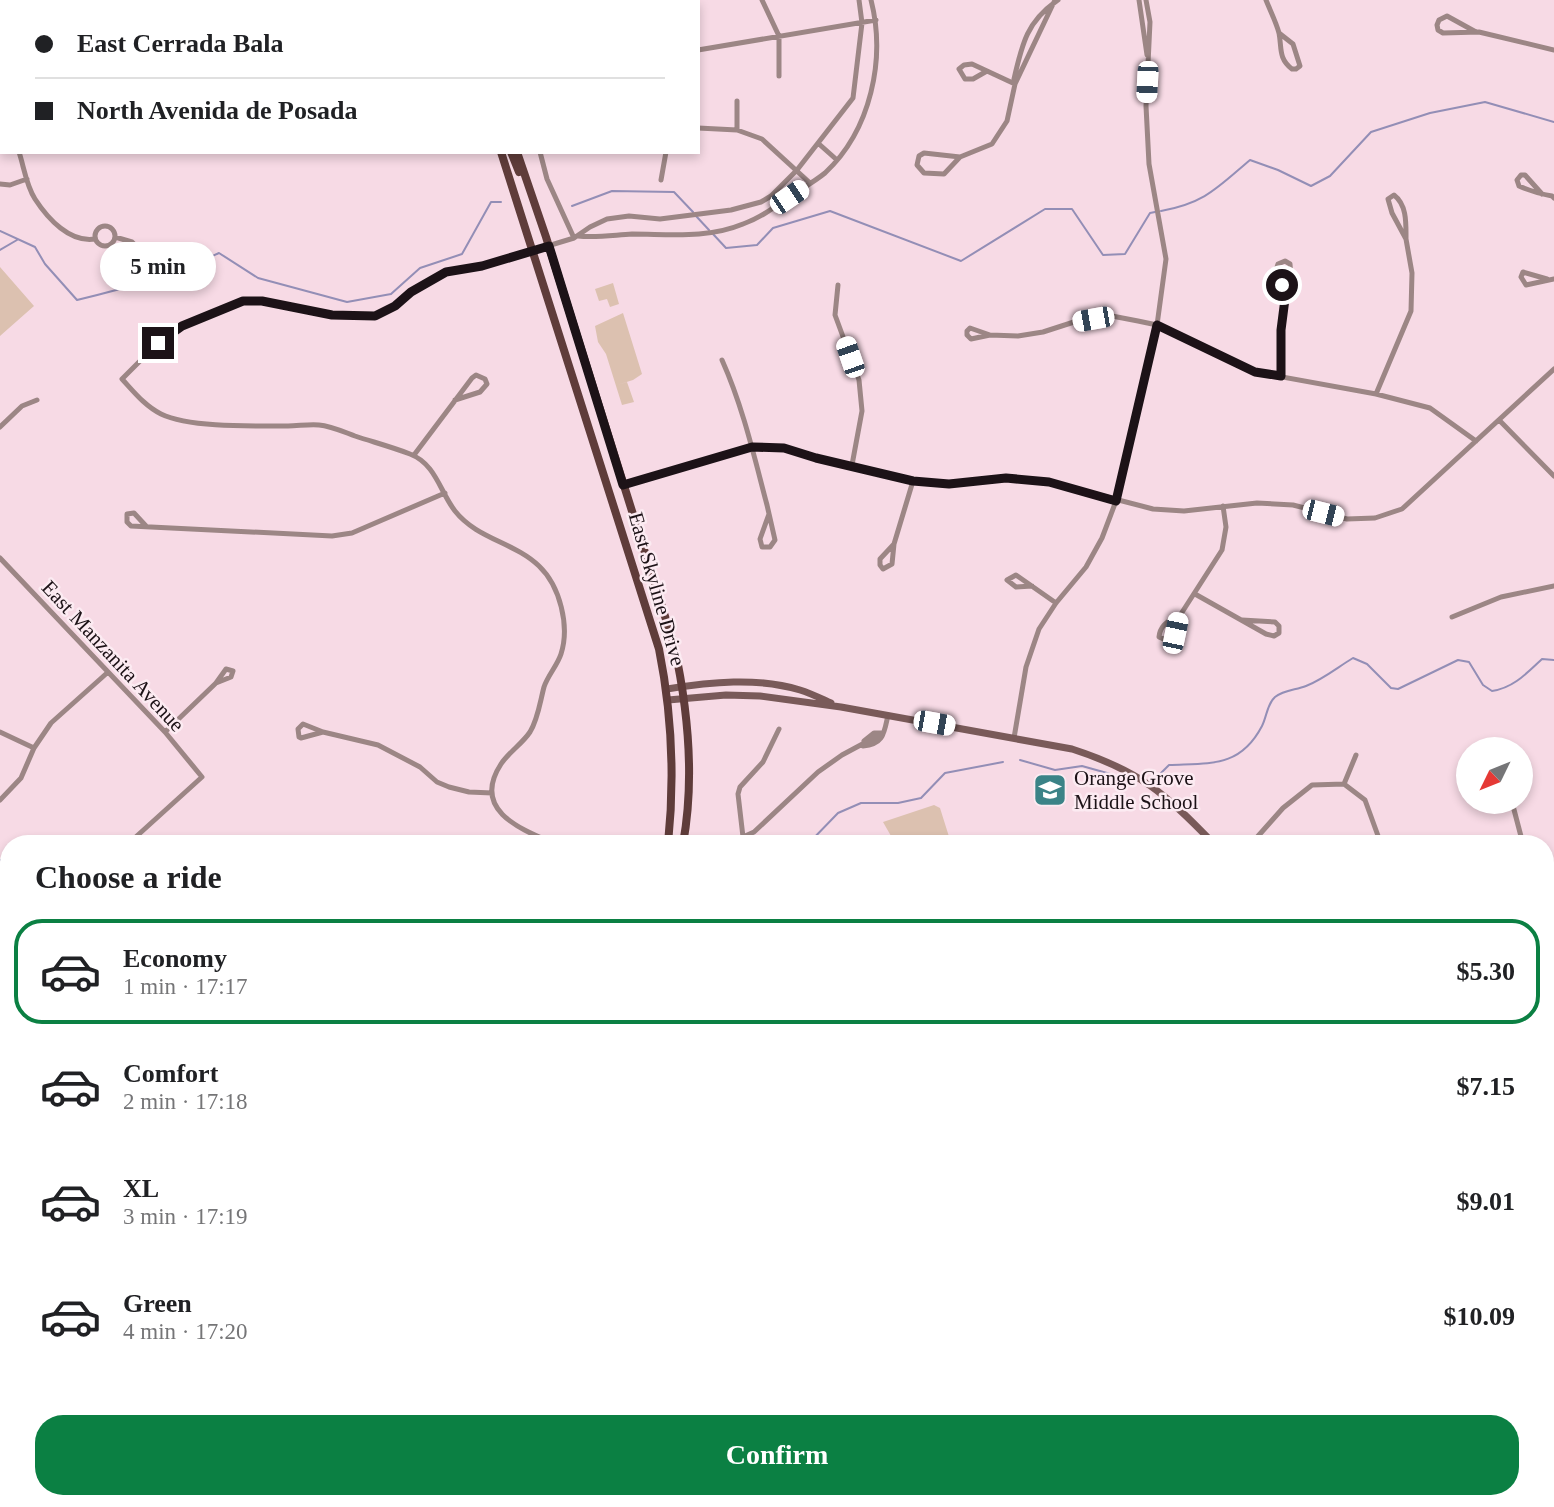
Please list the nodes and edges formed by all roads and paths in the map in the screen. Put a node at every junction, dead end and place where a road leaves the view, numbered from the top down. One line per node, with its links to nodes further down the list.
1 (762, 0): 12 (street)
2 (859, 0): 9 (street)
3 (871, 0): 8 (street)
4 (1139, 0): 15 (street)
5 (1146, 0): 15 (street)
6 (1266, 0): 11 (street)
7 (1056, 1): 18 (street); 18 (street)
8 (876, 20): 9 (street); 21 (street)
9 (862, 23): 12 (street); 19 (street)
10 (1476, 32): 10 (street); 14 (street)
11 (1279, 33): 11 (street)
12 (779, 36): 13 (street); 17 (street)
13 (700, 50)
14 (1554, 50)
15 (1149, 58): 52 (street)
16 (986, 71): 16 (street); 18 (street)
17 (779, 76)
18 (1015, 84): 31 (street)
19 (853, 98): 21 (street); 24 (street)
20 (737, 101): 23 (street)
21 (869, 105): 32 (street)
22 (700, 128): 23 (street)
23 (737, 130): 33 (street)
24 (819, 144): 32 (street); 33 (street)
25 (20, 154): 34 (street)
26 (502, 154): 48 (main road, East Skyline Drive)
27 (512, 154): 40 (main road)
28 (518, 154): 40 (main road, East Skyline Drive)
29 (541, 154): 44 (street)
30 (666, 154): 35 (street)
31 (960, 158): 31 (street)
32 (837, 160): 36 (street)
33 (797, 170): 36 (street); 41 (street)
34 (27, 179): 37 (street); 45 (street)
35 (660, 180)
36 (810, 183): 42 (street)
37 (0, 184)
38 (1542, 194): 38 (street); 39 (street)
39 (1554, 198)
40 (536, 206): 47 (main road, East Skyline Drive)
41 (660, 219): 42 (street); 44 (street)
42 (658, 235): 44 (street)
43 (115, 237): 45 (street); 45 (street); 49 (street)
44 (576, 237): 47 (street)
45 (95, 239)
46 (1406, 239): 46 (street); 58 (street)
47 (549, 246): 48 (street); 63 (main road, East Skyline Drive)
48 (533, 249): 54 (main road, East Skyline Drive); 66 (street)
49 (142, 252)
50 (838, 285): 67 (street)
51 (1286, 291): 51 (street); 57 (street)
52 (1157, 325): 53 (street); 57 (street); 72 (street)
53 (990, 335)
54 (568, 359): 63 (main road); 88 (main road, East Skyline Drive)
55 (722, 360): 65 (street)
56 (1554, 369): 61 (street)
57 (1281, 376): 58 (street)
58 (1376, 394): 64 (street)
59 (37, 400): 62 (street)
60 (455, 400): 60 (street); 66 (street)
61 (1500, 421): 64 (street); 68 (street)
62 (0, 427)
63 (608, 434): 70 (main road, East Skyline Drive)
64 (1476, 440): 73 (street)
65 (752, 447): 67 (street); 70 (street); 74 (street)
66 (414, 455): 71 (street)
67 (852, 465): 69 (street)
68 (1554, 476)
69 (913, 481): 72 (street); 76 (street)
70 (623, 485): 87 (main road, East Skyline Drive)
71 (444, 493): 75 (street); 103 (street)
72 (1116, 501): 73 (street); 81 (street)
73 (1223, 506): 80 (street)
74 (769, 514): 74 (street)
75 (146, 526)
76 (894, 544)
77 (0, 558): 85 (street, East Manzanita Avenue)
78 (1032, 586): 81 (street)
79 (1554, 586): 83 (street)
80 (1195, 594): 82 (street); 84 (street)
81 (1056, 603): 98 (street)
82 (1179, 617): 82 (street)
83 (1452, 617)
84 (1242, 621): 84 (street)
85 (107, 673): 95 (street, East Manzanita Avenue); 100 (street)
86 (216, 683): 95 (street)
87 (682, 686): 88 (main road); 89 (main road, East Skyline Drive); 91 (main road)
88 (667, 688): 90 (main road, East Skyline Drive)
89 (684, 698): 90 (main road); 91 (main road); 109 (main road, East Skyline Drive)
90 (668, 700): 108 (main road, East Skyline Drive)
91 (841, 707): 92 (main road)
92 (888, 715): 97 (street); 98 (main road)
93 (779, 729): 110 (street)
94 (0, 732): 100 (street)
95 (165, 732): 106 (street, East Manzanita Avenue)
96 (323, 732): 103 (street)
97 (883, 733): 99 (street); 99 (street)
98 (1014, 738): 112 (main road)
99 (860, 747): 111 (street)
100 (34, 748): 104 (street)
101 (1356, 755): 102 (street)
102 (1344, 784): 113 (street); 114 (street)
103 (492, 793): 107 (street)
104 (0, 800)
105 (1515, 814): 115 (street)
106 (138, 835)
107 (534, 835)
108 (669, 835)
109 (684, 835)
110 (742, 835)
111 (750, 835)
112 (1205, 835)
113 (1259, 835)
114 (1378, 835)
115 (1521, 835)

